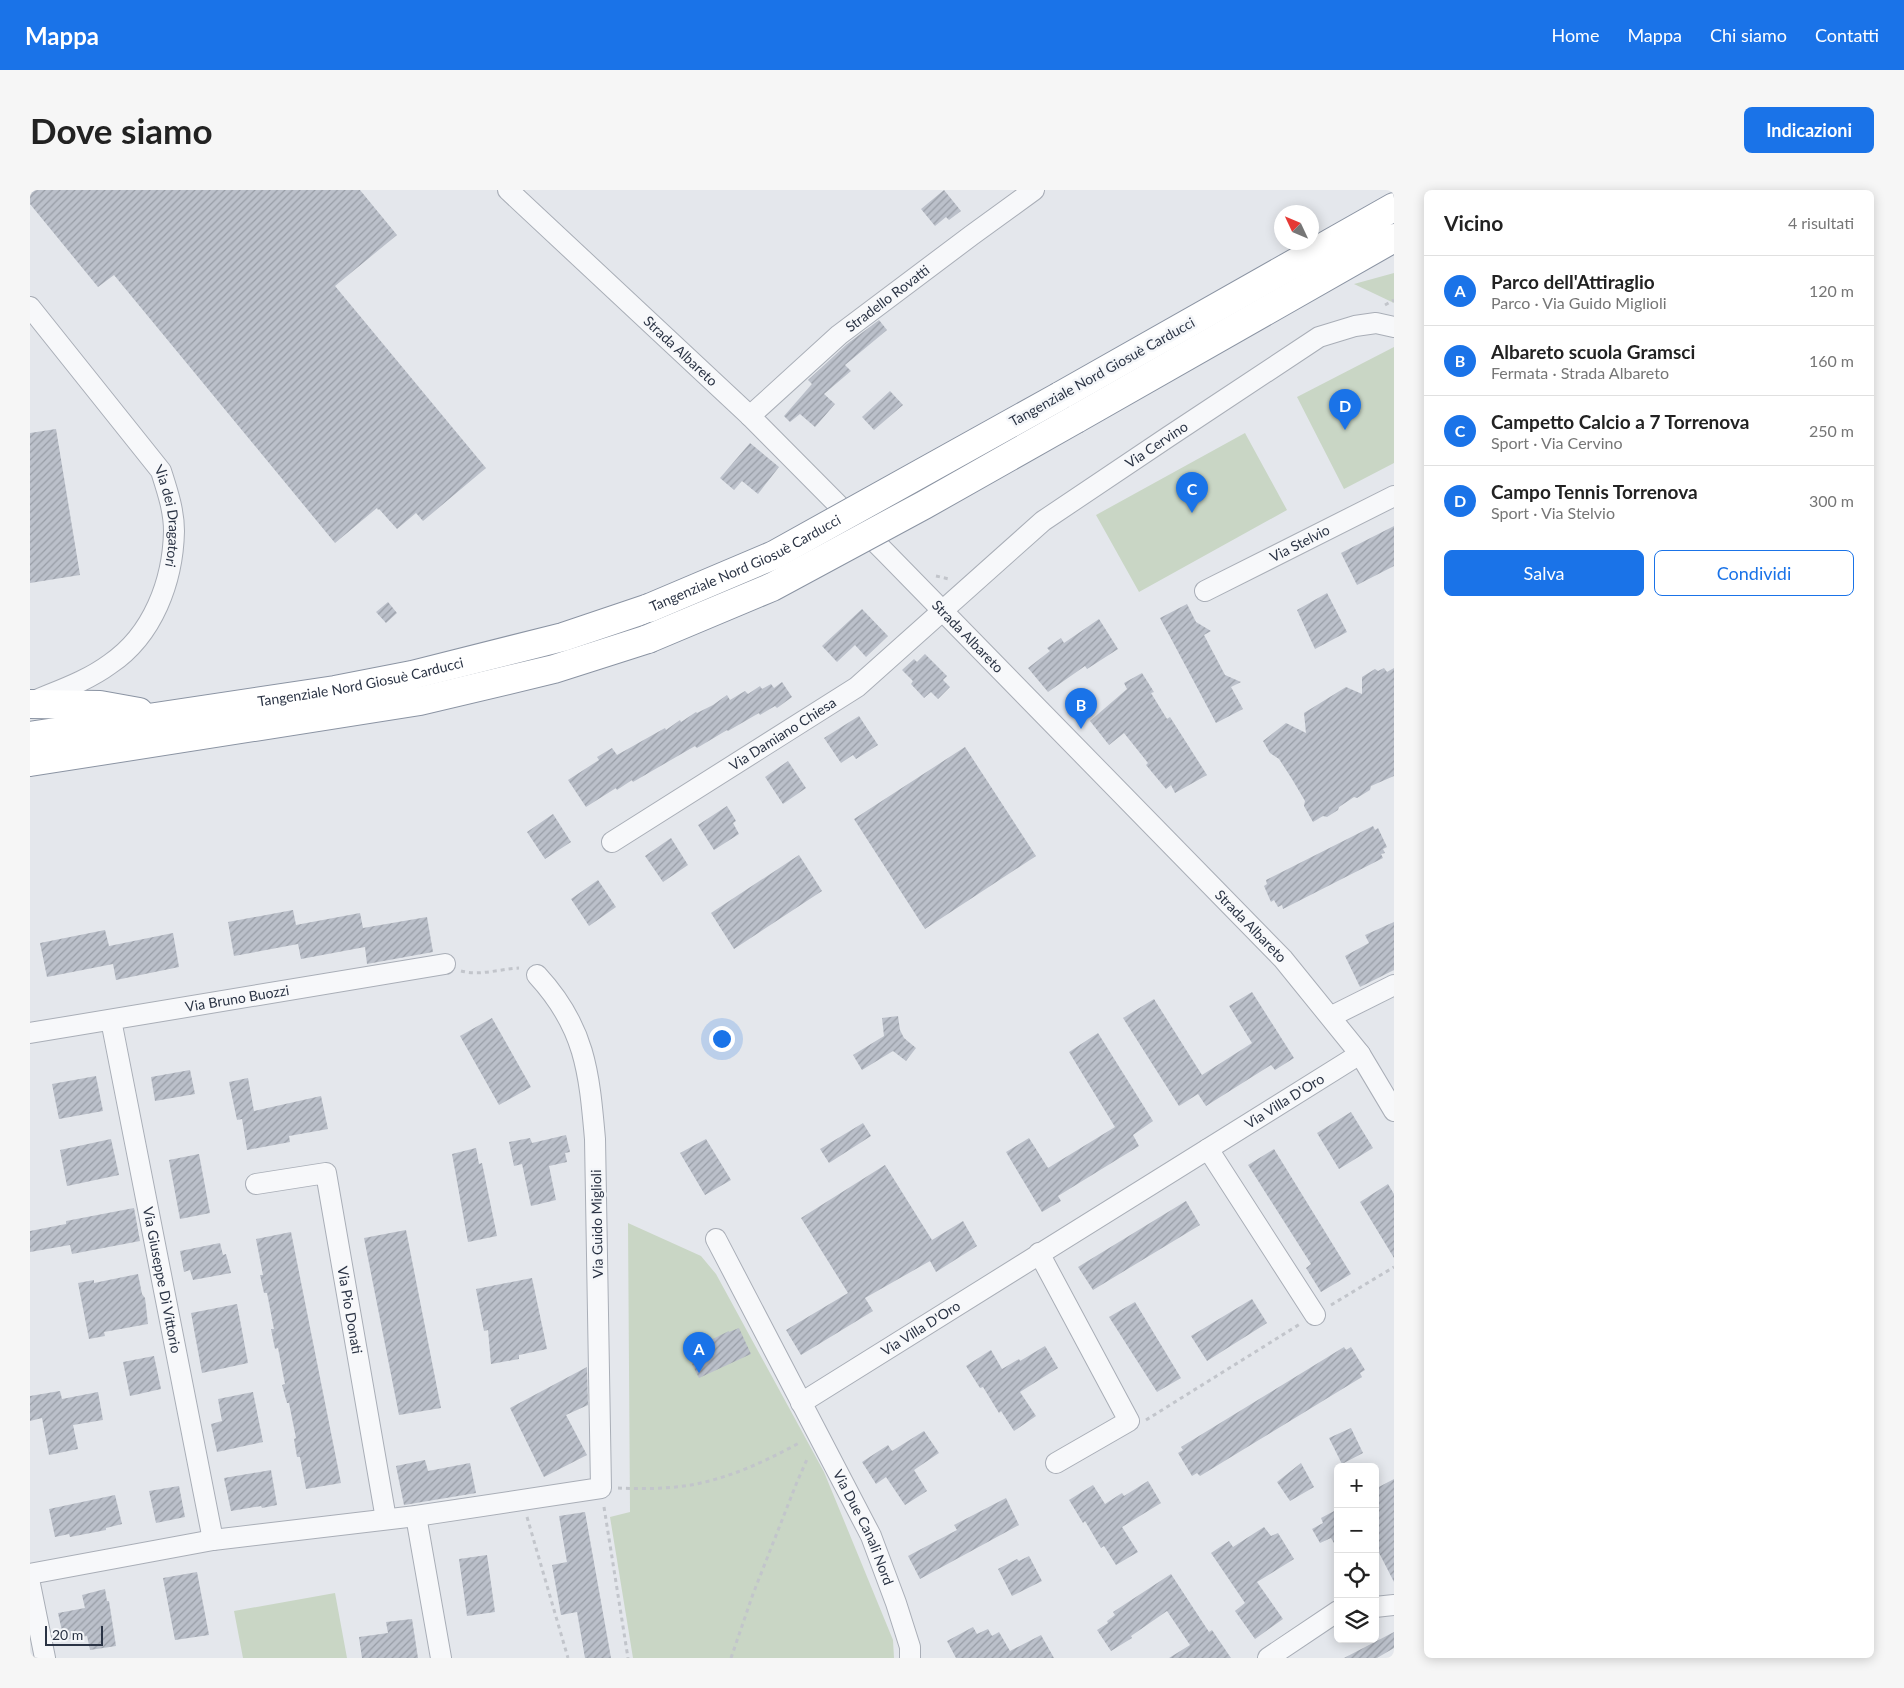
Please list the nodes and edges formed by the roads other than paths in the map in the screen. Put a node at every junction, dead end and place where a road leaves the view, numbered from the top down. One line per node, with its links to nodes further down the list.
1 (508, 190): 7 (street, Strada Albareto)
2 (1034, 190): 7 (street, Stradello Rovatti)
3 (1394, 207): 12 (highway, Tangenziale Nord Giosuè Carducci, bridge)
4 (1394, 238): 14 (highway, Tangenziale Nord Giosuè Carducci, bridge)
5 (30, 307): 11 (street, Via dei Dragatori)
6 (1394, 327): 10 (street, Via Cervino)
7 (750, 416): 10 (street, Strada Albareto)
8 (1394, 496): 9 (street, Via Stelvio)
9 (1205, 591)
10 (943, 612): 15 (street, Via Damiano Chiesa); 19 (street, Strada Albareto)
11 (30, 703): 12 (highway)
12 (160, 716): 13 (highway, Tangenziale Nord Giosuè Carducci)
13 (30, 736)
14 (30, 762)
15 (612, 842)
16 (445, 964): 20 (street, Via Bruno Buozzi)
17 (537, 975): 31 (street, Via Guido Miglioli)
18 (1394, 985): 19 (street)
19 (1332, 1016): 22 (street, Strada Albareto)
20 (111, 1020): 21 (street, Via Bruno Buozzi); 33 (street, Via Giuseppe Di Vittorio)
21 (30, 1033)
22 (1360, 1054): 23 (street, Strada Albareto); 24 (street, Via Villa D'Oro)
23 (1394, 1111)
24 (1208, 1150): 27 (street, Via Villa D'Oro); 28 (street)
25 (256, 1184): 32 (street, Via Pio Donati)
26 (716, 1239): 29 (street, Via Due Canali Nord)
27 (1039, 1253): 29 (street, Via Villa D'Oro); 30 (street)
28 (1315, 1315)
29 (801, 1403): 41 (street, Via Due Canali Nord)
30 (1056, 1463)
31 (416, 1516): 32 (street); 40 (street)
32 (386, 1519): 33 (street)
33 (213, 1540): 34 (street)
34 (30, 1574)
35 (30, 1584): 39 (street)
36 (1394, 1604): 37 (street)
37 (1379, 1606)
38 (1334, 1614): 42 (street)
39 (45, 1658)
40 (441, 1658)
41 (910, 1658)
42 (1268, 1658)

